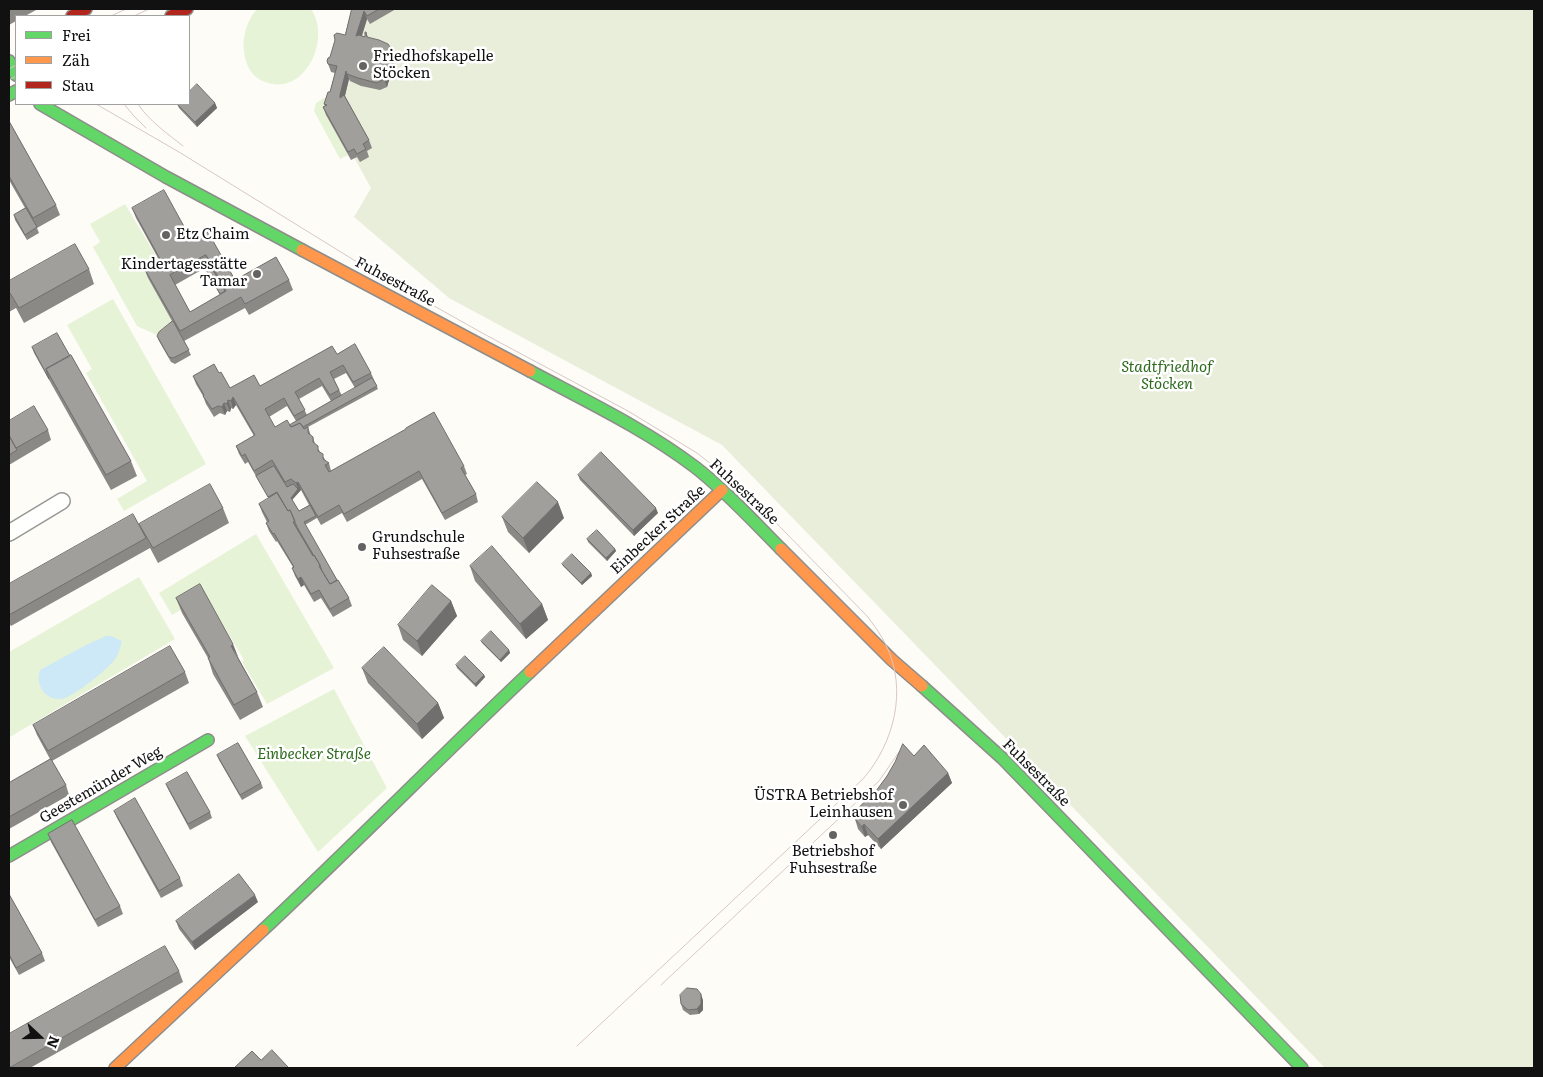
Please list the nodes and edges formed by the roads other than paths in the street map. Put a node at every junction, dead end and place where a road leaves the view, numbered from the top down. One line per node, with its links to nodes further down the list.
1 (86, 9): 3 (street)
2 (187, 9): 4 (street)
3 (74, 15)
4 (173, 15)
5 (9, 60): 6 (street)
6 (15, 73)
7 (42, 105): 8 (street, Fuhsestraße)
8 (722, 490): 13 (street, Einbecker Straße); 14 (street, Fuhsestraße)
9 (62, 501): 10 (street)
10 (9, 533)
11 (208, 740): 12 (street, Geestemünder Weg)
12 (9, 856)
13 (115, 1068)
14 (1302, 1068)

